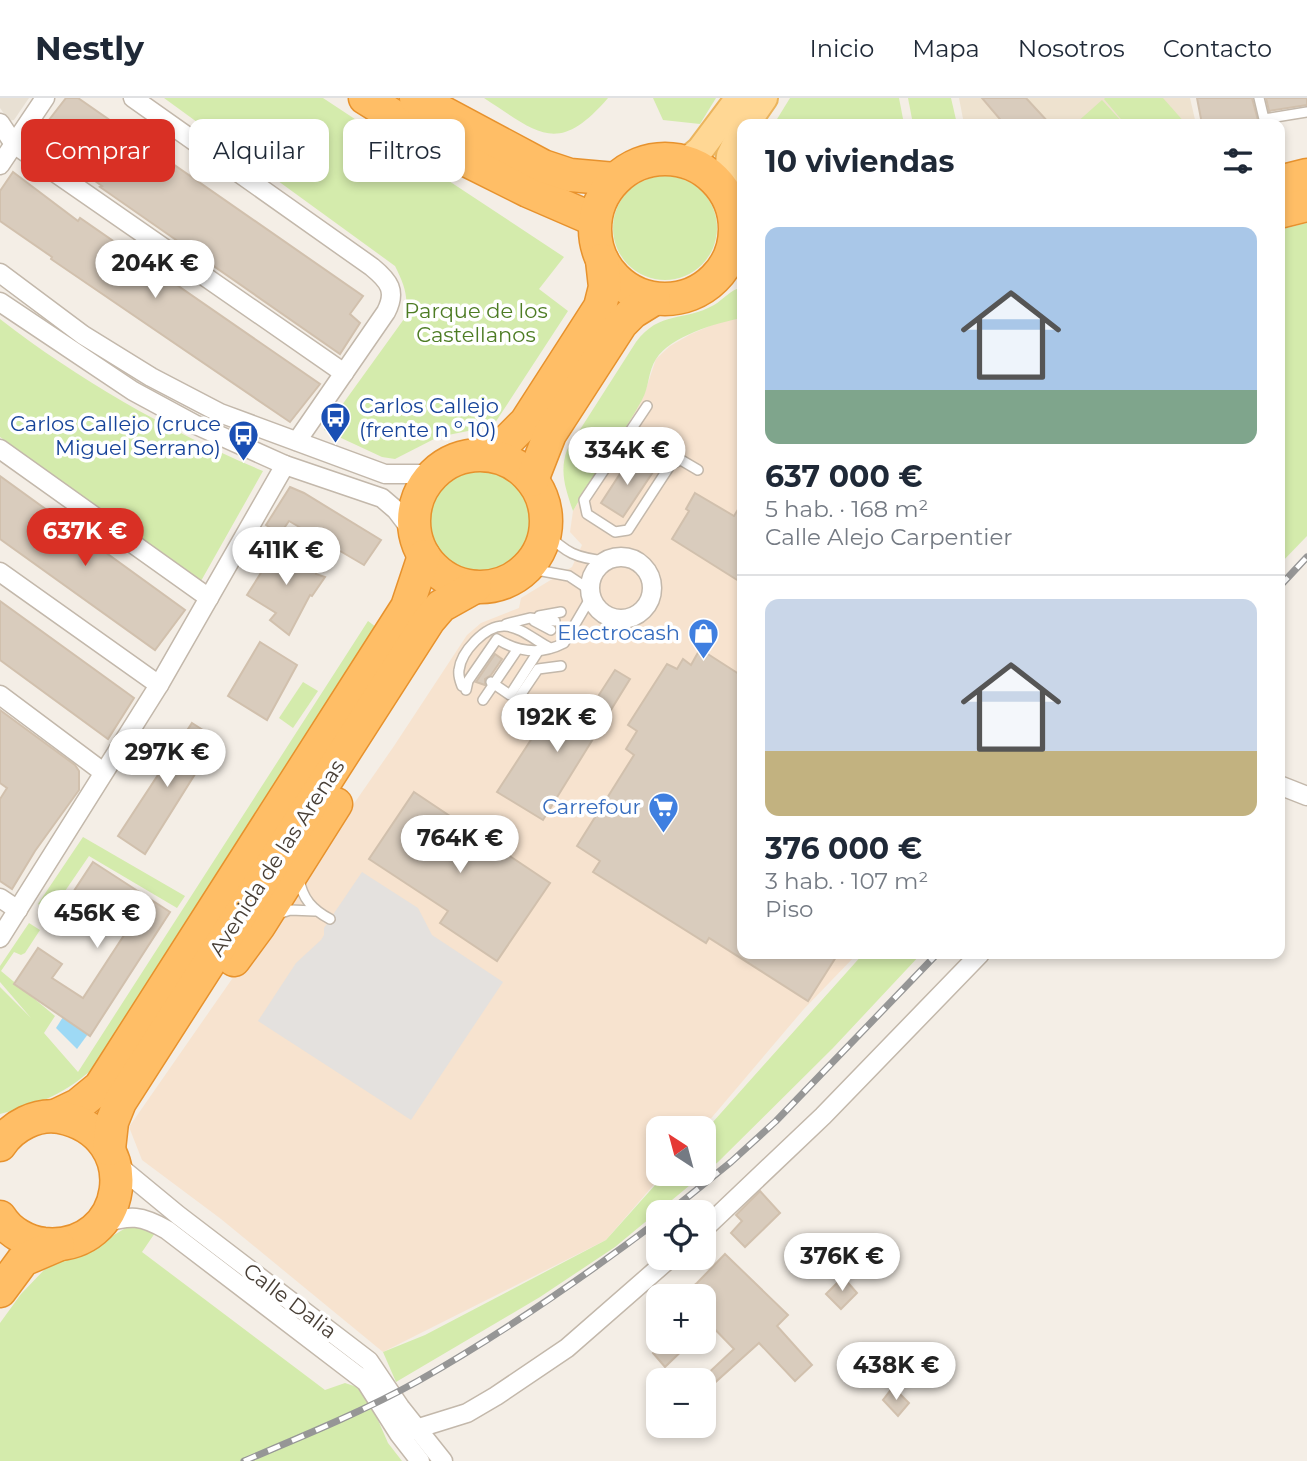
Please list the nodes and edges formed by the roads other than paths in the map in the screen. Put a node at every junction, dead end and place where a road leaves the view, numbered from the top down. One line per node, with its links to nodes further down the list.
1 (45, 98): 12 (street)
2 (133, 98): 27 (street)
3 (365, 98): 21 (highway)
4 (416, 98): 16 (highway)
5 (740, 98): 13 (main road)
6 (764, 98): 9 (main road)
7 (1259, 98): 8 (lane)
8 (1307, 112)
9 (750, 119)
10 (0, 123): 12 (street)
11 (737, 141): 19 (main road)
12 (14, 144): 14 (street); 27 (street)
13 (687, 161): 16 (highway); 19 (highway)
14 (0, 165)
15 (1307, 175): 17 (highway)
16 (615, 179): 21 (highway)
17 (1285, 180)
18 (1307, 205): 20 (highway)
19 (734, 210): 23 (highway)
20 (1285, 210)
21 (595, 220): 22 (highway)
22 (602, 260): 25 (highway); 31 (highway)
23 (732, 269): 25 (highway)
24 (0, 274): 29 (street)
25 (654, 299): 35 (highway)
26 (0, 302): 32 (street)
27 (344, 373): 29 (street)
28 (647, 406): 33 (lane)
29 (297, 441): 34 (street)
30 (0, 449): 43 (street)
31 (487, 455): 34 (highway); 35 (highway)
32 (285, 465): 37 (street); 43 (street)
33 (698, 470)
34 (433, 474): 37 (highway)
35 (532, 480): 36 (highway)
36 (545, 532): 38 (lane); 39 (highway)
37 (420, 546): 41 (highway); 70 (highway, Avenida de las Arenas)
38 (606, 561): 42 (street); 42 (street)
39 (526, 568): 41 (highway); 42 (lane)
40 (0, 572): 53 (street)
41 (475, 586): 55 (highway, Avenida de las Arenas)
42 (590, 593): 48 (lane)
43 (209, 598): 53 (street)
44 (561, 612): 45 (lane)
45 (530, 618): 46 (lane); 47 (lane)
46 (502, 625): 48 (lane); 49 (lane)
47 (553, 625)
48 (550, 648): 50 (lane)
49 (517, 650): 50 (lane); 52 (lane)
50 (539, 650): 52 (lane)
51 (561, 666): 57 (lane)
52 (493, 682): 56 (lane)
53 (159, 685): 58 (street)
54 (0, 695): 58 (street)
55 (378, 699): 61 (highway); 69 (highway, Avenida de las Arenas)
56 (483, 700)
57 (507, 715)
58 (103, 772): 63 (street)
59 (1285, 788): 60 (street)
60 (1307, 796)
61 (301, 862): 64 (lane); 66 (highway)
62 (0, 898): 63 (street)
63 (18, 910): 67 (street)
64 (315, 911): 65 (lane); 66 (lane)
65 (330, 919)
66 (259, 926): 69 (highway)
67 (0, 938)
68 (975, 959): 73 (street)
69 (170, 1025): 72 (highway, Avenida de las Arenas)
70 (55, 1116): 71 (highway, Avenida de las Arenas); 72 (highway)
71 (1, 1142)
72 (112, 1156): 75 (highway, Avenida de las Arenas); 79 (street, Calle Dalia)
73 (716, 1218)
74 (1, 1223): 76 (highway)
75 (100, 1224): 76 (highway); 80 (street, Calle Dalia)
76 (58, 1245): 78 (highway)
77 (656, 1270): 79 (street)
78 (0, 1291)
79 (417, 1429): 80 (street); 82 (street, Calle Dalia)
80 (399, 1434): 81 (street, Calle Dalia)
81 (420, 1461)
82 (443, 1461)

